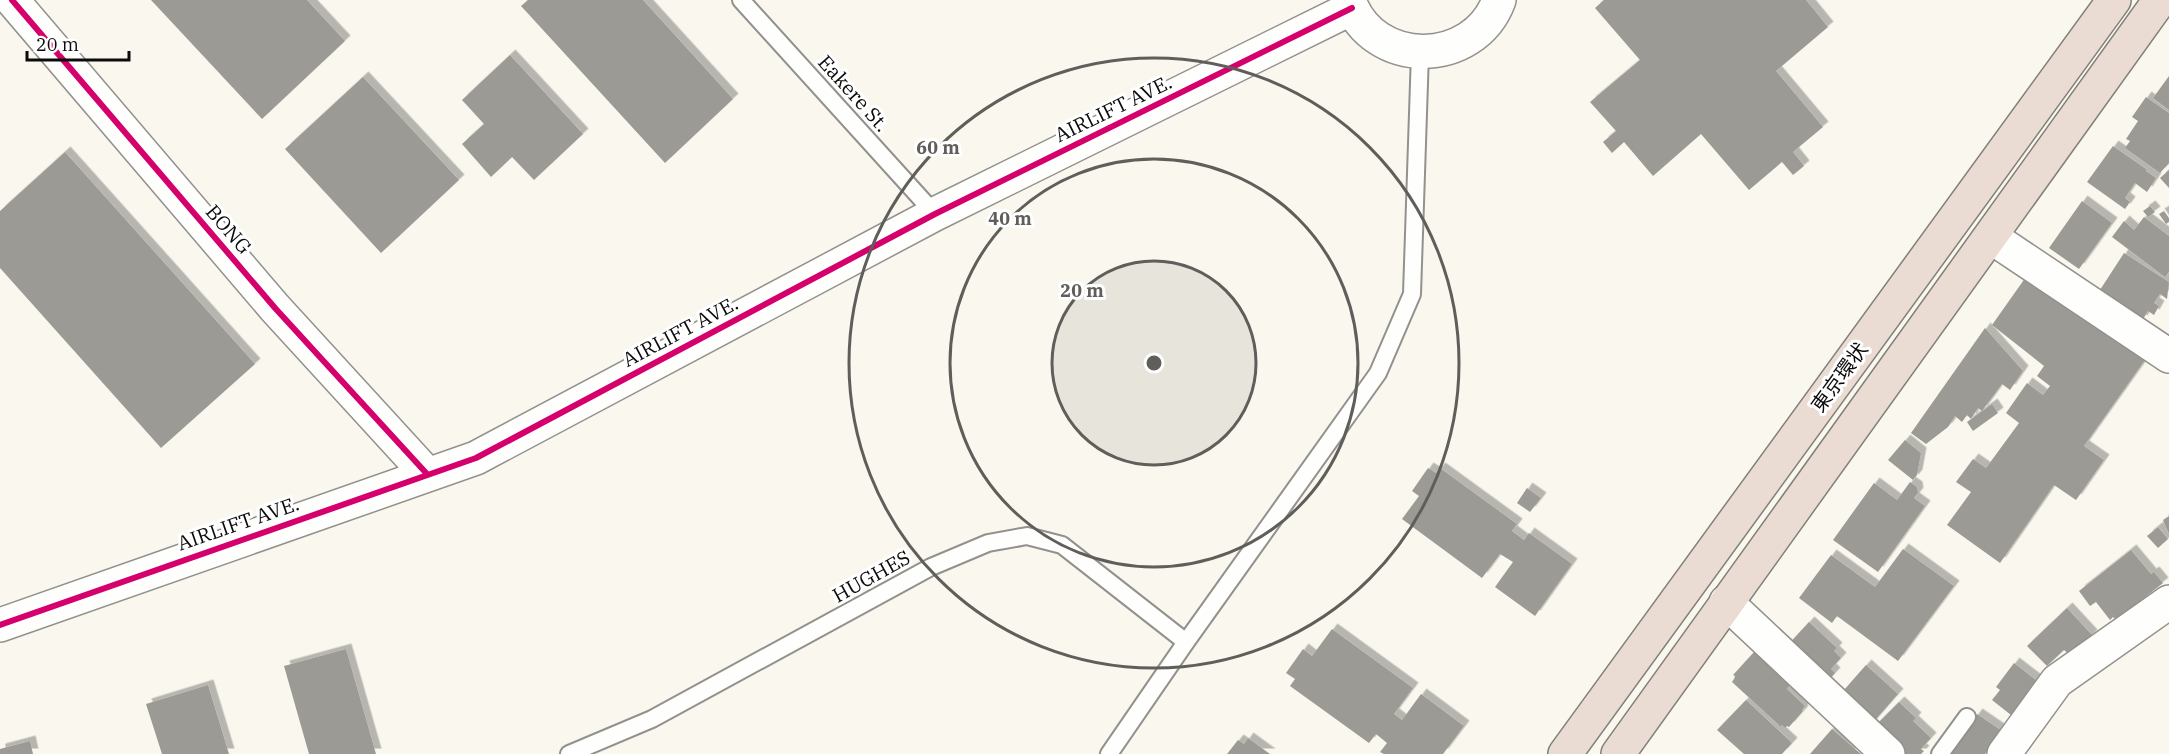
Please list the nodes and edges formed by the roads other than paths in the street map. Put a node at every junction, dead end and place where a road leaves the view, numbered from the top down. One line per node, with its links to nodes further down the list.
1 (12, 0): 11 (street, BONG)
2 (741, 0): 8 (lane, Eakere St.)
3 (1499, 0): 7 (street, AIRLIFT AVE.)
4 (2114, 0): 19 (highway, 東京環状)
5 (2160, 0): 9 (highway, 東京環状)
6 (1351, 4): 7 (street, AIRLIFT AVE.); 8 (street, AIRLIFT AVE.)
7 (1420, 53): 15 (lane)
8 (935, 214): 11 (street, AIRLIFT AVE.)
9 (1991, 237): 10 (street); 12 (highway, 東京環状)
10 (2169, 356)
11 (428, 474): 14 (street, AIRLIFT AVE.)
12 (1726, 602): 20 (highway, 東京環状); 21 (street)
13 (2169, 602): 23 (street)
14 (0, 625)
15 (1186, 642): 17 (lane, HUGHES); 18 (lane)
16 (1967, 717): 22 (lane)
17 (569, 754)
18 (1109, 754)
19 (1565, 754)
20 (1618, 754)
21 (1888, 754)
22 (1940, 754)
23 (2004, 754)

